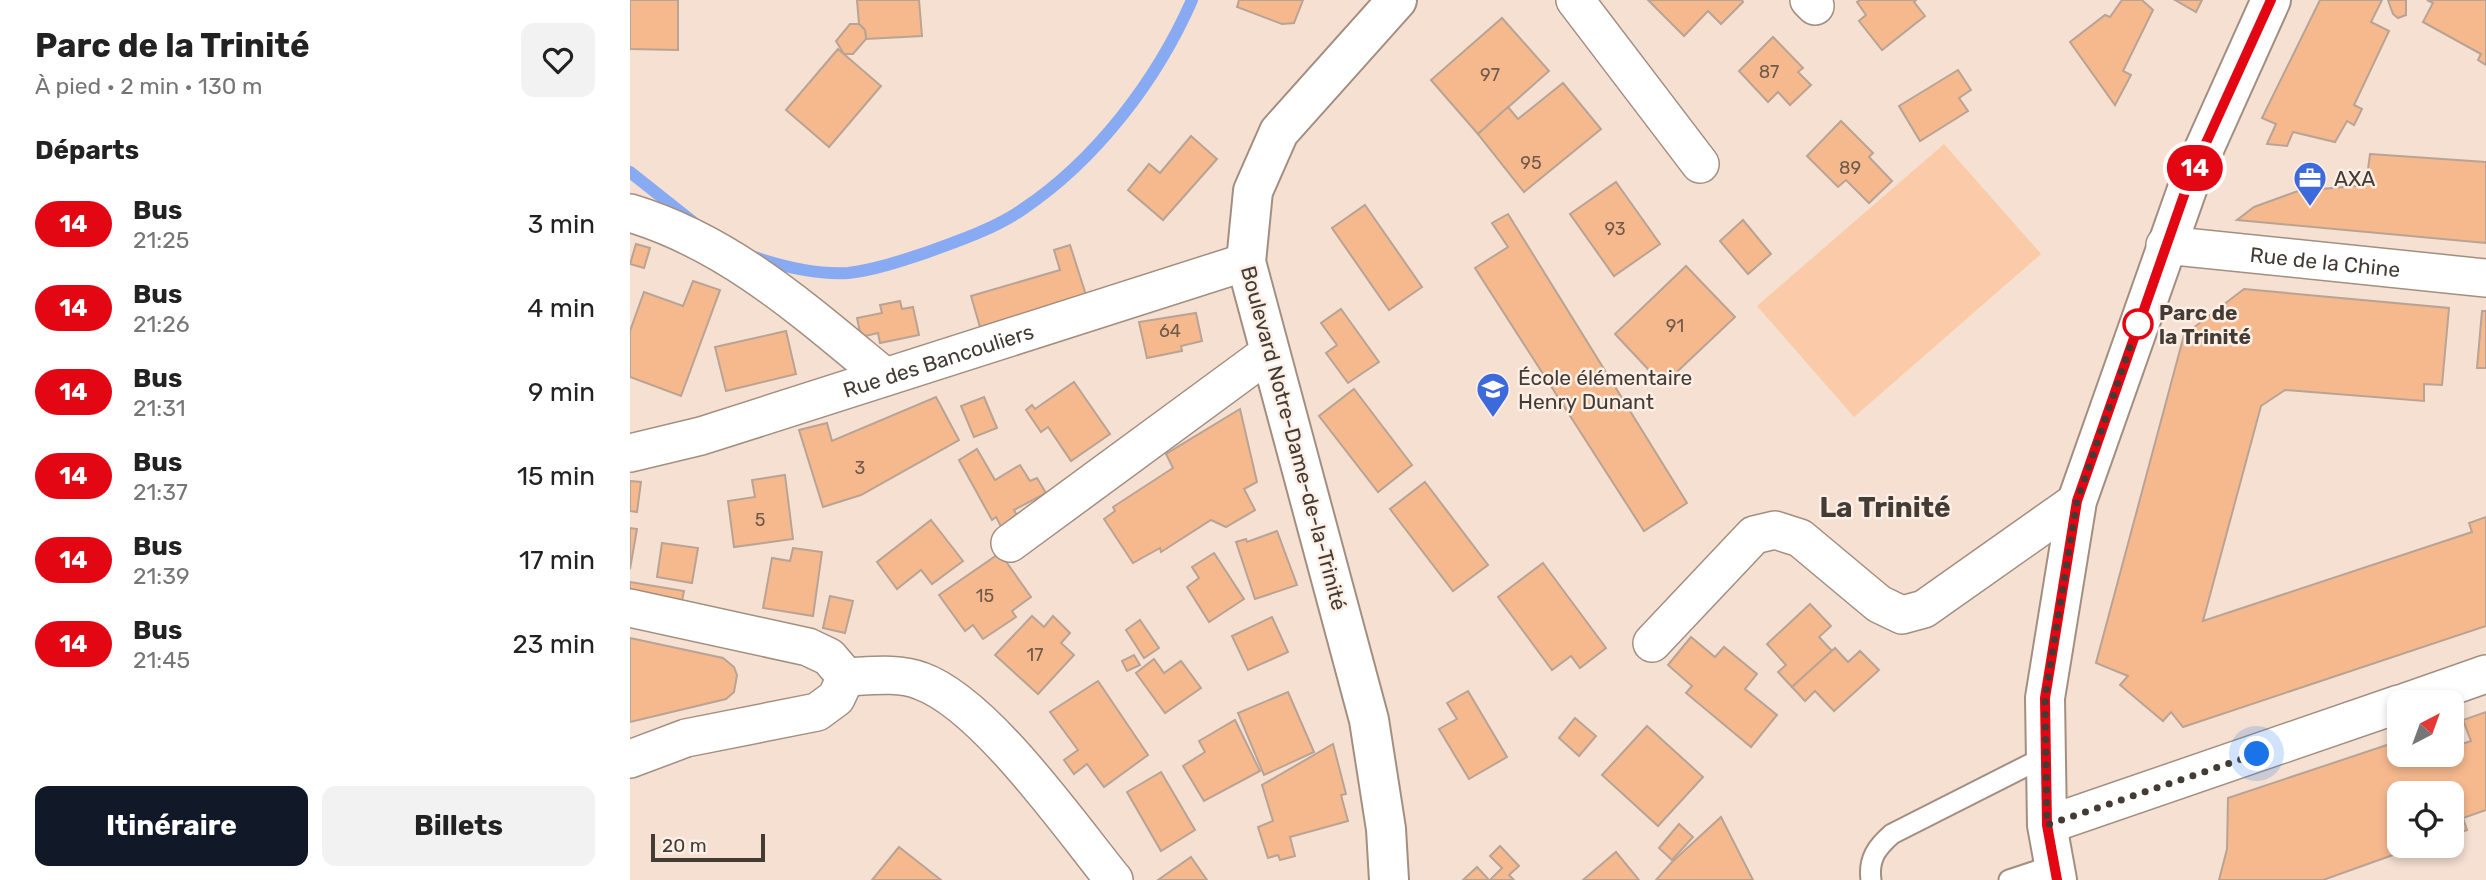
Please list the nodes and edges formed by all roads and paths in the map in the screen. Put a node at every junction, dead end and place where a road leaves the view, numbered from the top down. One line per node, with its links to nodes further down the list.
1 (1397, 0): 7 (street, Boulevard Notre-Dame-de-la-Trinité)
2 (1575, 0): 4 (street)
3 (2271, 0): 6 (street)
4 (1700, 164)
5 (630, 213): 10 (street)
6 (2165, 246): 8 (street, Rue de la Chine); 12 (street)
7 (1246, 262): 9 (street, Boulevard Notre-Dame-de-la-Trinité); 10 (street, Rue des Bancouliers)
8 (2486, 278)
9 (1270, 352): 13 (street); 25 (street, Boulevard Notre-Dame-de-la-Trinité)
10 (885, 377): 11 (street, Rue des Bancouliers)
11 (630, 453)
12 (2077, 501): 15 (street); 20 (street)
13 (1010, 542)
14 (630, 608): 17 (street)
15 (1652, 643)
16 (2486, 674): 18 (street)
17 (846, 677): 21 (street); 24 (street)
18 (2440, 690)
19 (2387, 708): 22 (street)
20 (2046, 756): 22 (street); 26 (lane)
21 (630, 759)
22 (2047, 825): 23 (street)
23 (2055, 873): 27 (lane)
24 (1114, 880)
25 (1389, 880)
26 (1871, 880)
27 (2009, 880)

